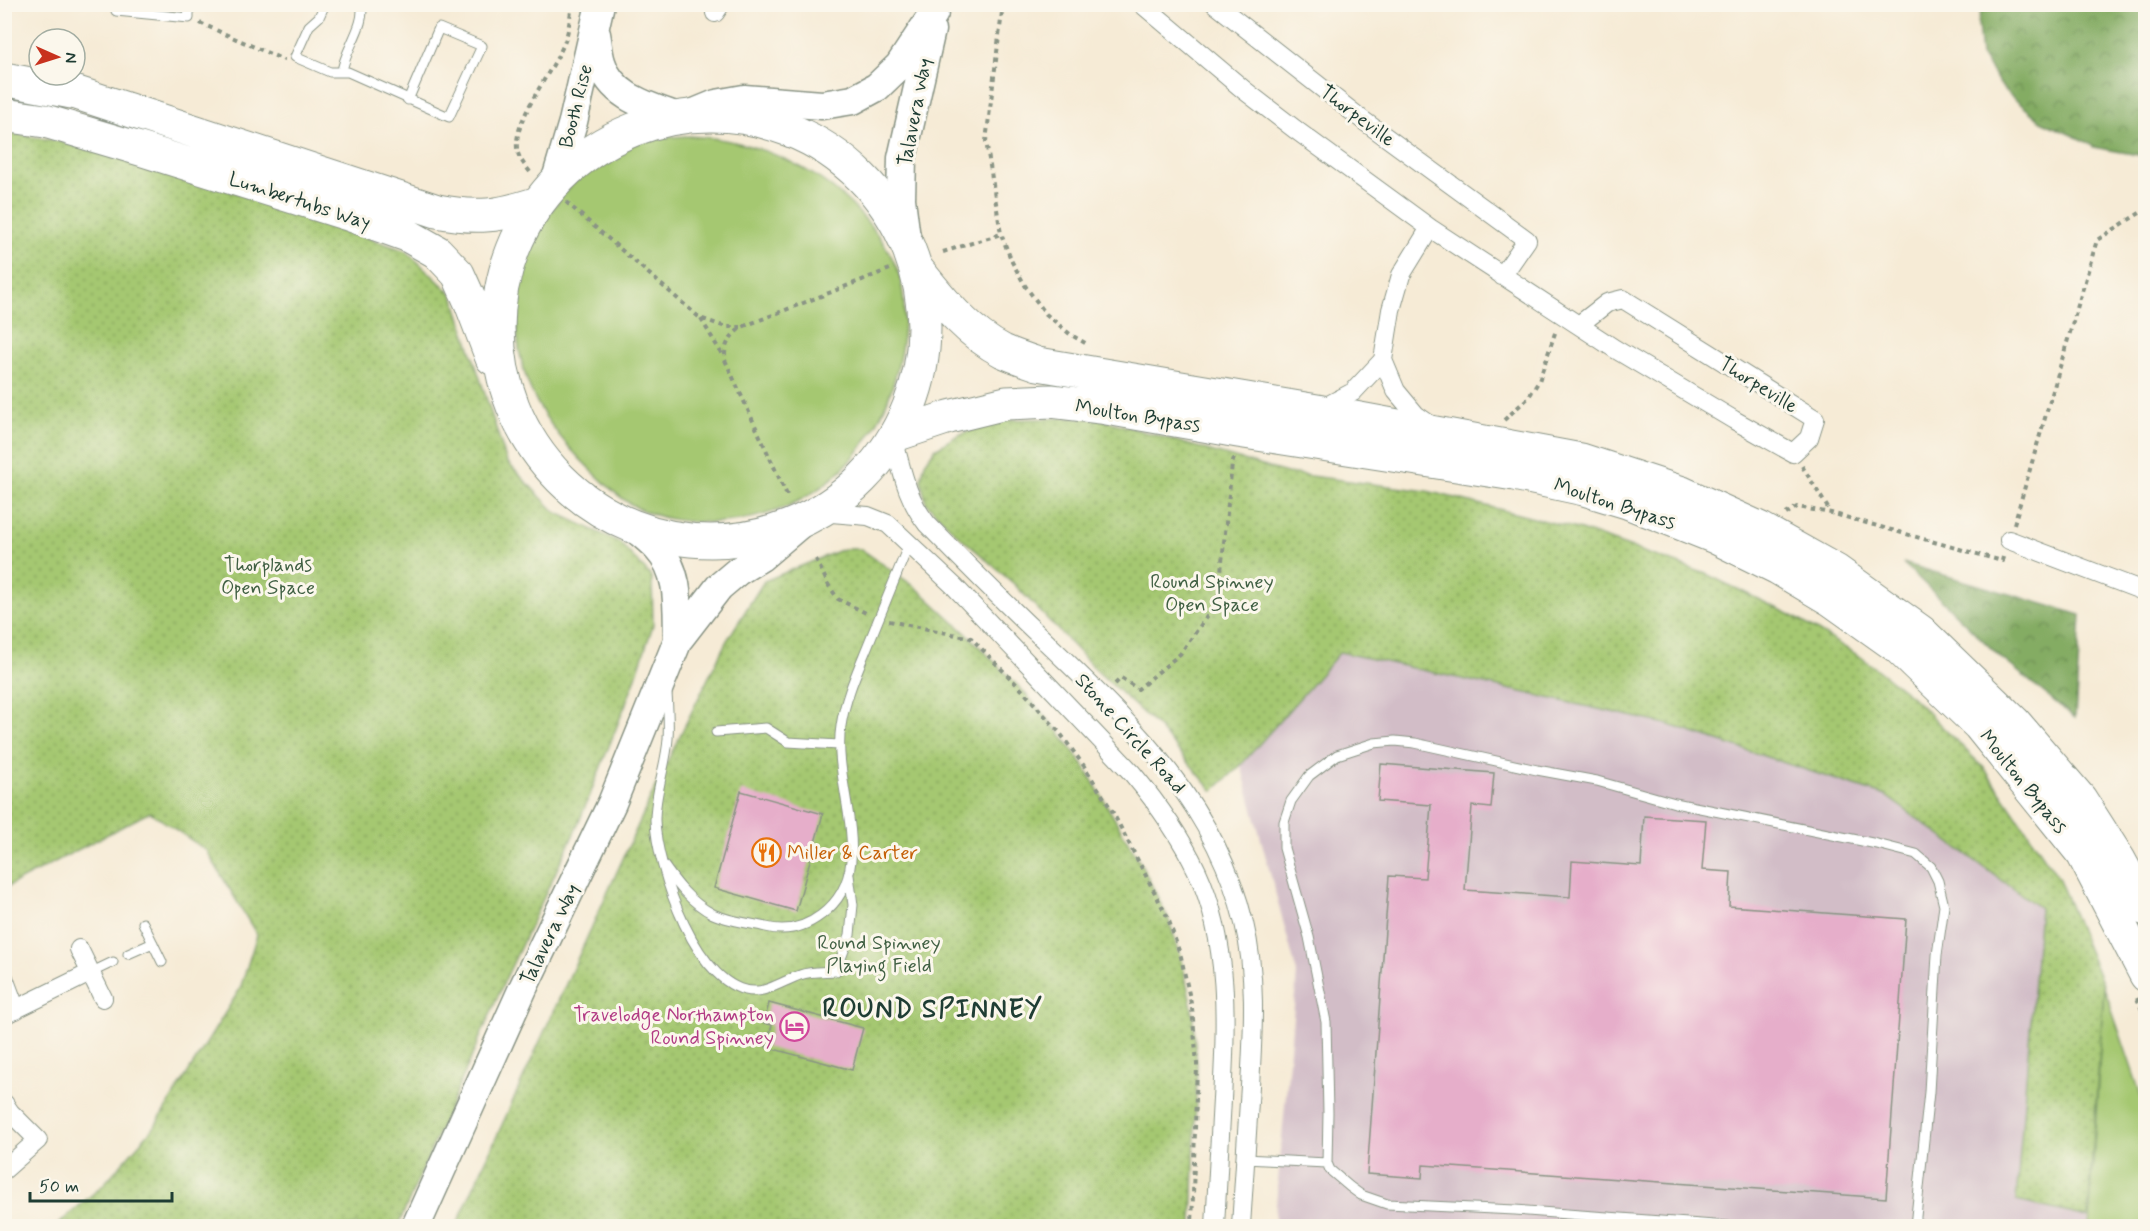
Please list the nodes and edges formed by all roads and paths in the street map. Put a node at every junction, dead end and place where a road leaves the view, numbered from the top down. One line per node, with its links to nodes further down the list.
1 (189, 4): 11 (lane)
2 (325, 4): 13 (lane)
3 (361, 4): 13 (lane)
4 (572, 4): 18 (path)
5 (1003, 4): 21 (path)
6 (1142, 4): 20 (street, Thorpeville)
7 (1215, 4): 23 (street, Thorpeville)
8 (935, 9): 17 (main road, Talavera Way); 22 (main road, Talavera Way)
9 (116, 11): 11 (lane)
10 (598, 17): 17 (main road, Booth Rise); 18 (main road, Booth Rise)
11 (189, 18): 12 (path)
12 (286, 61)
13 (342, 72): 15 (lane)
14 (4, 79): 18 (highway, Lumbertubs Way)
15 (408, 100): 15 (lane)
16 (4, 115): 30 (highway, Lumbertubs Way)
17 (683, 116): 18 (highway); 22 (highway)
18 (547, 190): 25 (path); 30 (highway)
19 (2145, 209): 41 (path)
20 (1430, 228): 23 (street, Thorpeville); 29 (street)
21 (943, 252)
22 (904, 261): 27 (path); 31 (highway, Moulton Bypass); 35 (highway)
23 (1502, 276): 24 (street, Thorpeville)
24 (1562, 313): 26 (street, Thorpeville); 32 (path)
25 (700, 318): 27 (path); 28 (path)
26 (1580, 324): 36 (street, Thorpeville); 36 (street, Thorpeville)
27 (742, 327): 28 (path)
28 (725, 360): 37 (path)
29 (1383, 360): 31 (street); 34 (street)
30 (509, 395): 39 (highway)
31 (1317, 411): 34 (highway, Moulton Bypass)
32 (1497, 427)
33 (1238, 431): 35 (highway, Moulton Bypass); 48 (path); 64 (highway, Moulton Bypass)
34 (1443, 434): 40 (highway, Moulton Bypass)
35 (894, 436): 37 (highway); 48 (street, Stone Circle Road)
36 (1793, 453): 38 (path)
37 (804, 509): 39 (highway); 42 (street, Stone Circle Road); 46 (main road, Talavera Way)
38 (1832, 513): 40 (path); 41 (path)
39 (633, 526): 46 (main road, Talavera Way)
40 (1761, 529): 55 (highway, Moulton Bypass)
41 (2009, 540): 44 (street)
42 (909, 544): 45 (lane); 49 (street, Stone Circle Road)
43 (816, 560): 45 (path)
44 (2145, 591)
45 (878, 619): 51 (path); 52 (lane)
46 (678, 640): 47 (main road, Talavera Way)
47 (667, 667): 53 (lane); 72 (main road, Talavera Way)
48 (1101, 697): 69 (street, Stone Circle Road)
49 (1080, 717): 51 (path); 74 (street, Stone Circle Road)
50 (716, 732): 52 (lane)
51 (1060, 733): 73 (path)
52 (839, 745): 54 (lane)
53 (662, 863): 54 (lane); 54 (lane)
54 (849, 874)
55 (2145, 909)
56 (143, 923): 57 (lane)
57 (153, 943): 59 (lane); 61 (lane)
58 (79, 949): 62 (street)
59 (128, 954)
60 (113, 962): 62 (lane)
61 (162, 962)
62 (90, 973): 65 (street); 66 (street)
63 (4, 978): 66 (street)
64 (2139, 981): 67 (path)
65 (103, 998)
66 (10, 1012)
67 (2145, 1020)
68 (4, 1103): 71 (street)
69 (1245, 1159): 70 (lane); 75 (street, Stone Circle Road)
70 (1326, 1163): 76 (lane); 77 (lane)
71 (4, 1170)
72 (416, 1227)
73 (1192, 1227)
74 (1215, 1227)
75 (1241, 1227)
76 (1728, 1227)
77 (1915, 1227)

